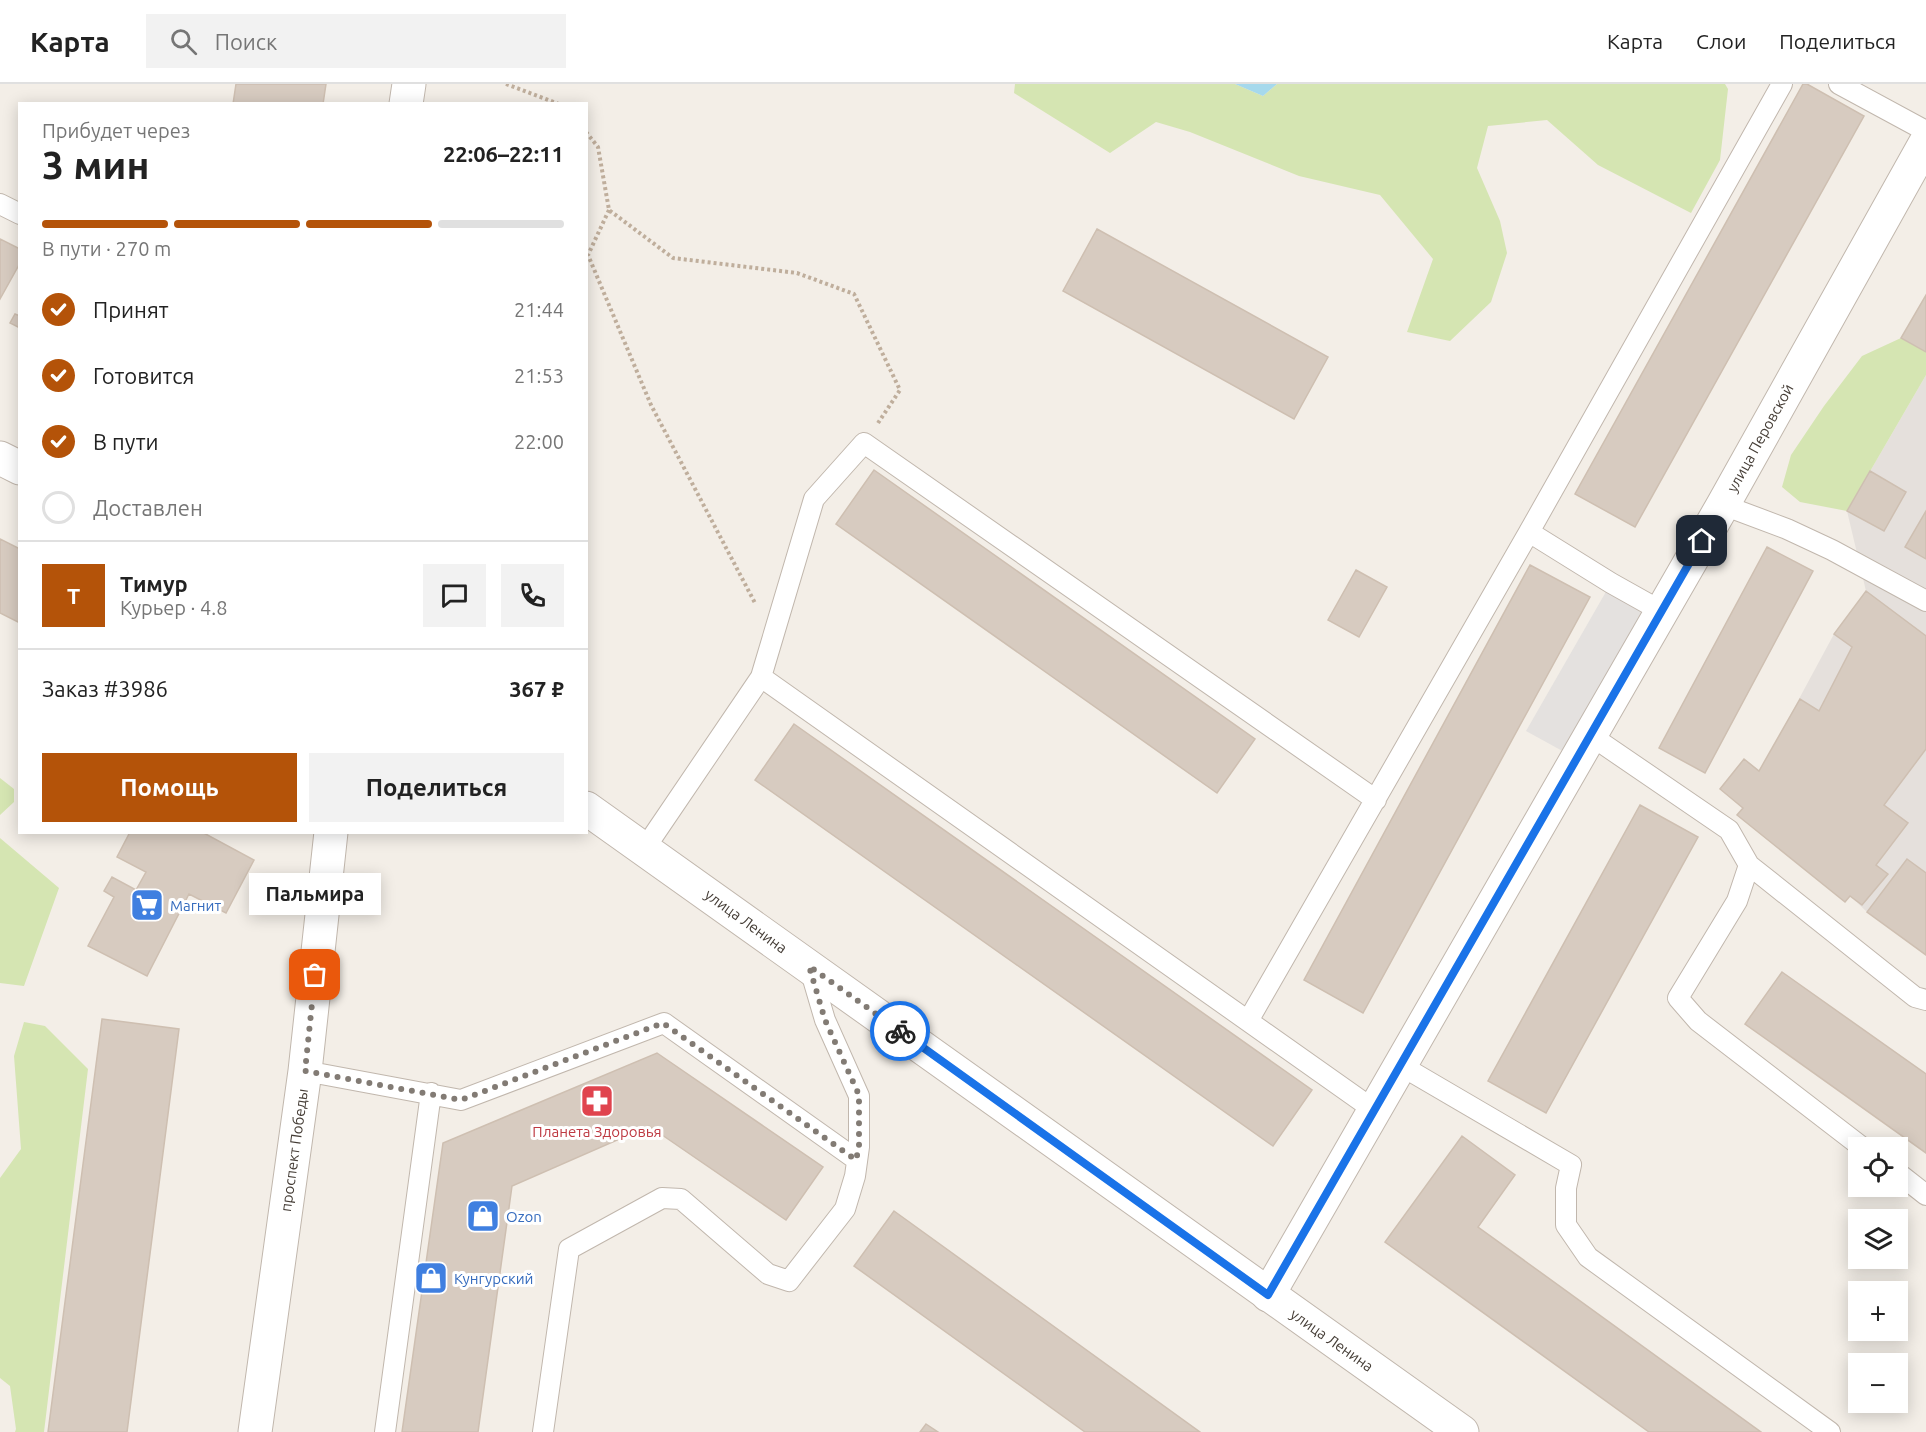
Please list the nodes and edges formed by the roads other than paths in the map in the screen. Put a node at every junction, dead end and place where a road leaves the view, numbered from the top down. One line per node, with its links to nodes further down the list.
1 (409, 84): 4 (street)
2 (1782, 84): 12 (lane)
3 (1839, 84): 5 (lane)
4 (406, 102)
5 (1926, 131)
6 (1926, 142): 11 (street, улица Перовской)
7 (0, 204): 8 (lane)
8 (18, 213)
9 (0, 458): 10 (street)
10 (18, 467)
11 (1723, 505): 13 (lane); 14 (street, улица Перовской)
12 (1529, 532): 14 (lane); 17 (lane)
13 (1926, 601)
14 (1661, 611): 16 (street, улица Перовской)
15 (761, 677): 17 (lane); 20 (lane); 24 (lane)
16 (1590, 735): 21 (lane); 25 (street, улица Перовской)
17 (1376, 800): 24 (lane)
18 (588, 809): 20 (street, улица Ленина)
19 (331, 834): 26 (street, проспект Победы)
20 (645, 848): 22 (street, улица Ленина)
21 (1749, 865): 23 (lane); 29 (lane)
22 (809, 966): 30 (lane); 33 (street, улица Ленина)
23 (1926, 1000)
24 (1248, 1021): 28 (lane)
25 (1400, 1065): 28 (street, улица Перовской); 38 (lane)
26 (305, 1071): 27 (lane); 34 (street, проспект Победы)
27 (431, 1093): 30 (lane); 35 (lane)
28 (1374, 1110): 33 (street, улица Перовской)
29 (1849, 1137)
30 (856, 1160): 36 (lane)
31 (1908, 1181): 32 (lane)
32 (1926, 1195)
33 (1268, 1295): 37 (street, улица Ленина)
34 (255, 1432)
35 (386, 1432)
36 (543, 1432)
37 (1462, 1432)
38 (1830, 1432)

